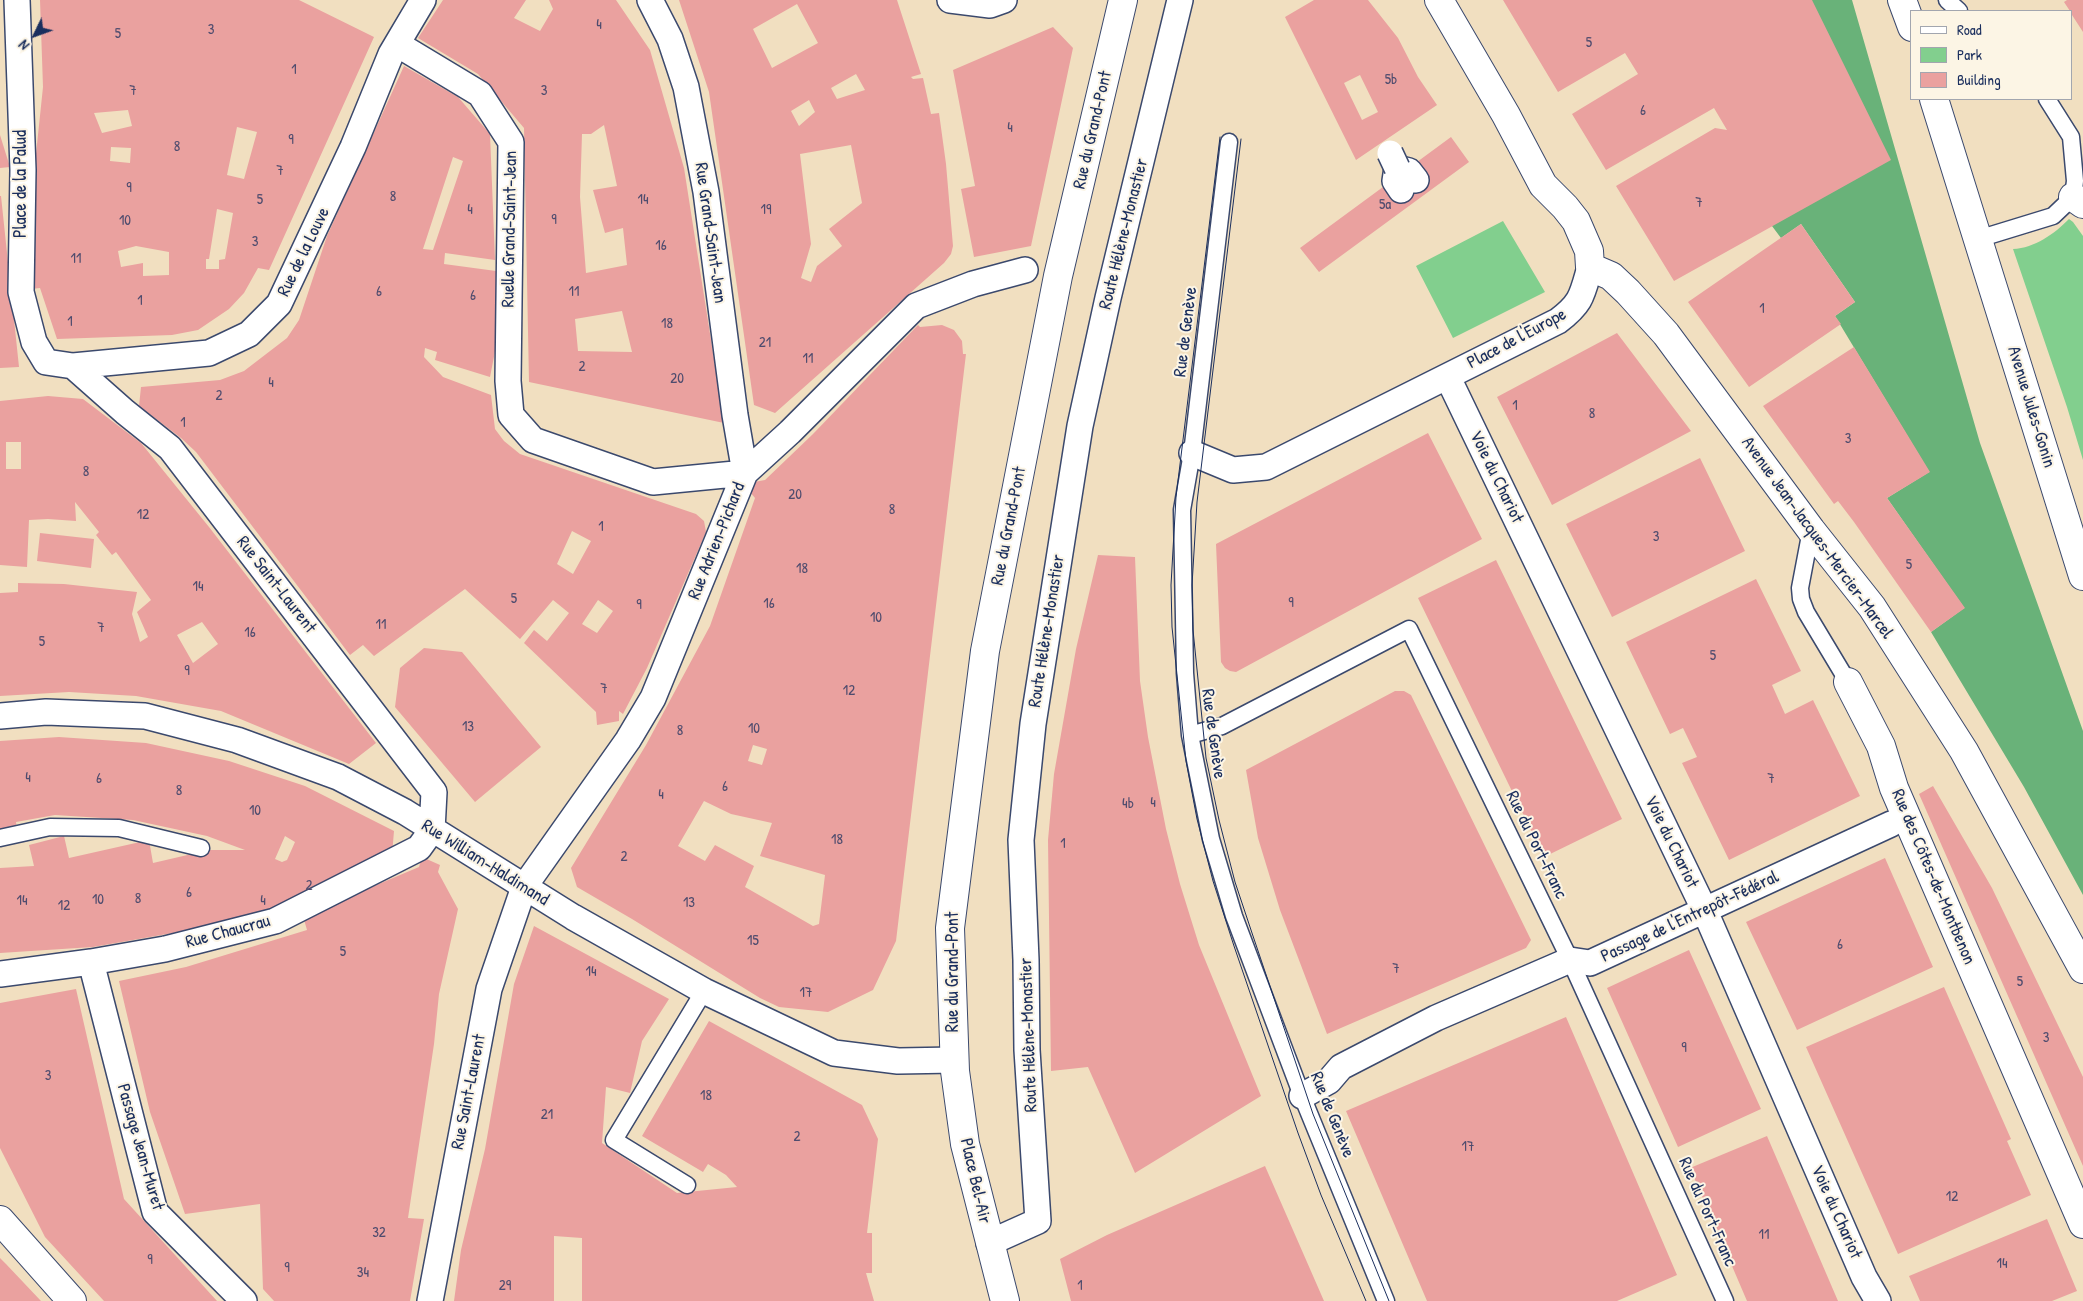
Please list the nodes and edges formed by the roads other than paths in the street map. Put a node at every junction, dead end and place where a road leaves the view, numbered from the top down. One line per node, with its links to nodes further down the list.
1 (18, 0): 21 (street, Place de la Palud)
2 (423, 0): 13 (street, Rue de la Louve)
3 (650, 0): 25 (street, Rue Grand-Saint-Jean)
4 (950, 0): 5 (street)
5 (1004, 0)
6 (1123, 0): 42 (street, Rue du Grand-Pont)
7 (1180, 0): 47 (street, Route Hélène-Monastier)
8 (1439, 0): 19 (street, Place de l'Europe)
9 (1902, 0): 12 (street)
10 (1947, 0): 11 (lane)
11 (1958, 10)
12 (1910, 22)
13 (397, 44): 22 (street, Rue de la Louve); 25 (street, Ruelle Grand-Saint-Jean)
14 (1934, 100): 18 (street, Avenue Jules-Gonin)
15 (2047, 100): 17 (lane)
16 (1229, 142): 24 (lane, Rue de Genève)
17 (2078, 201): 18 (lane)
18 (1978, 239): 27 (street, Avenue Jules-Gonin)
19 (1590, 267): 24 (street, Place de l'Europe); 26 (street, Avenue Jean-Jacques-Mercier-Marcel)
20 (1025, 270): 25 (street, Rue Adrien-Pichard)
21 (46, 362): 22 (street, Rue de la Louve)
22 (73, 366): 32 (street, Rue Saint-Laurent)
23 (1453, 388): 36 (street, Voie du Chariot)
24 (1192, 452): 30 (lane, Rue de Genève)
25 (745, 473): 35 (street, Rue Adrien-Pichard)
26 (1811, 530): 28 (lane, Rue des Côtes-de-Montbenon); 39 (street, Avenue Jean-Jacques-Mercier-Marcel)
27 (2083, 576)
28 (1848, 682): 46 (street, Rue des Côtes-de-Montbenon)
29 (0, 716): 32 (street, Rue William-Haldimand)
30 (1190, 735): 37 (lane, Rue du Port-Franc); 43 (lane, Rue de Genève)
31 (1891, 824): 36 (street, Passage de l'Entrepôt-Fédéral)
32 (432, 830): 35 (street, Rue William-Haldimand); 38 (street, Rue Chaucrau)
33 (0, 838): 34 (lane)
34 (201, 848)
35 (524, 888): 41 (street, Rue William-Haldimand); 50 (street, Rue Saint-Laurent)
36 (1704, 909): 37 (street, Passage de l'Entrepôt-Fédéral); 54 (street, Voie du Chariot)
37 (1570, 960): 43 (street, Passage de l'Entrepôt-Fédéral); 53 (lane, Rue du Port-Franc)
38 (90, 962): 40 (street, Rue Chaucrau); 49 (street, Passage Jean-Muret)
39 (2083, 969)
40 (0, 974)
41 (704, 991): 42 (street, Rue William-Haldimand); 44 (lane)
42 (955, 1060): 47 (street, Place Bel-Air)
43 (1302, 1096): 52 (lane, Rue de Genève)
44 (687, 1184)
45 (0, 1220): 48 (street)
46 (2083, 1224)
47 (989, 1243): 51 (street, Place Bel-Air)
48 (72, 1301)
49 (244, 1301)
50 (430, 1301)
51 (1004, 1301)
52 (1386, 1301)
53 (1725, 1301)
54 (1878, 1301)

